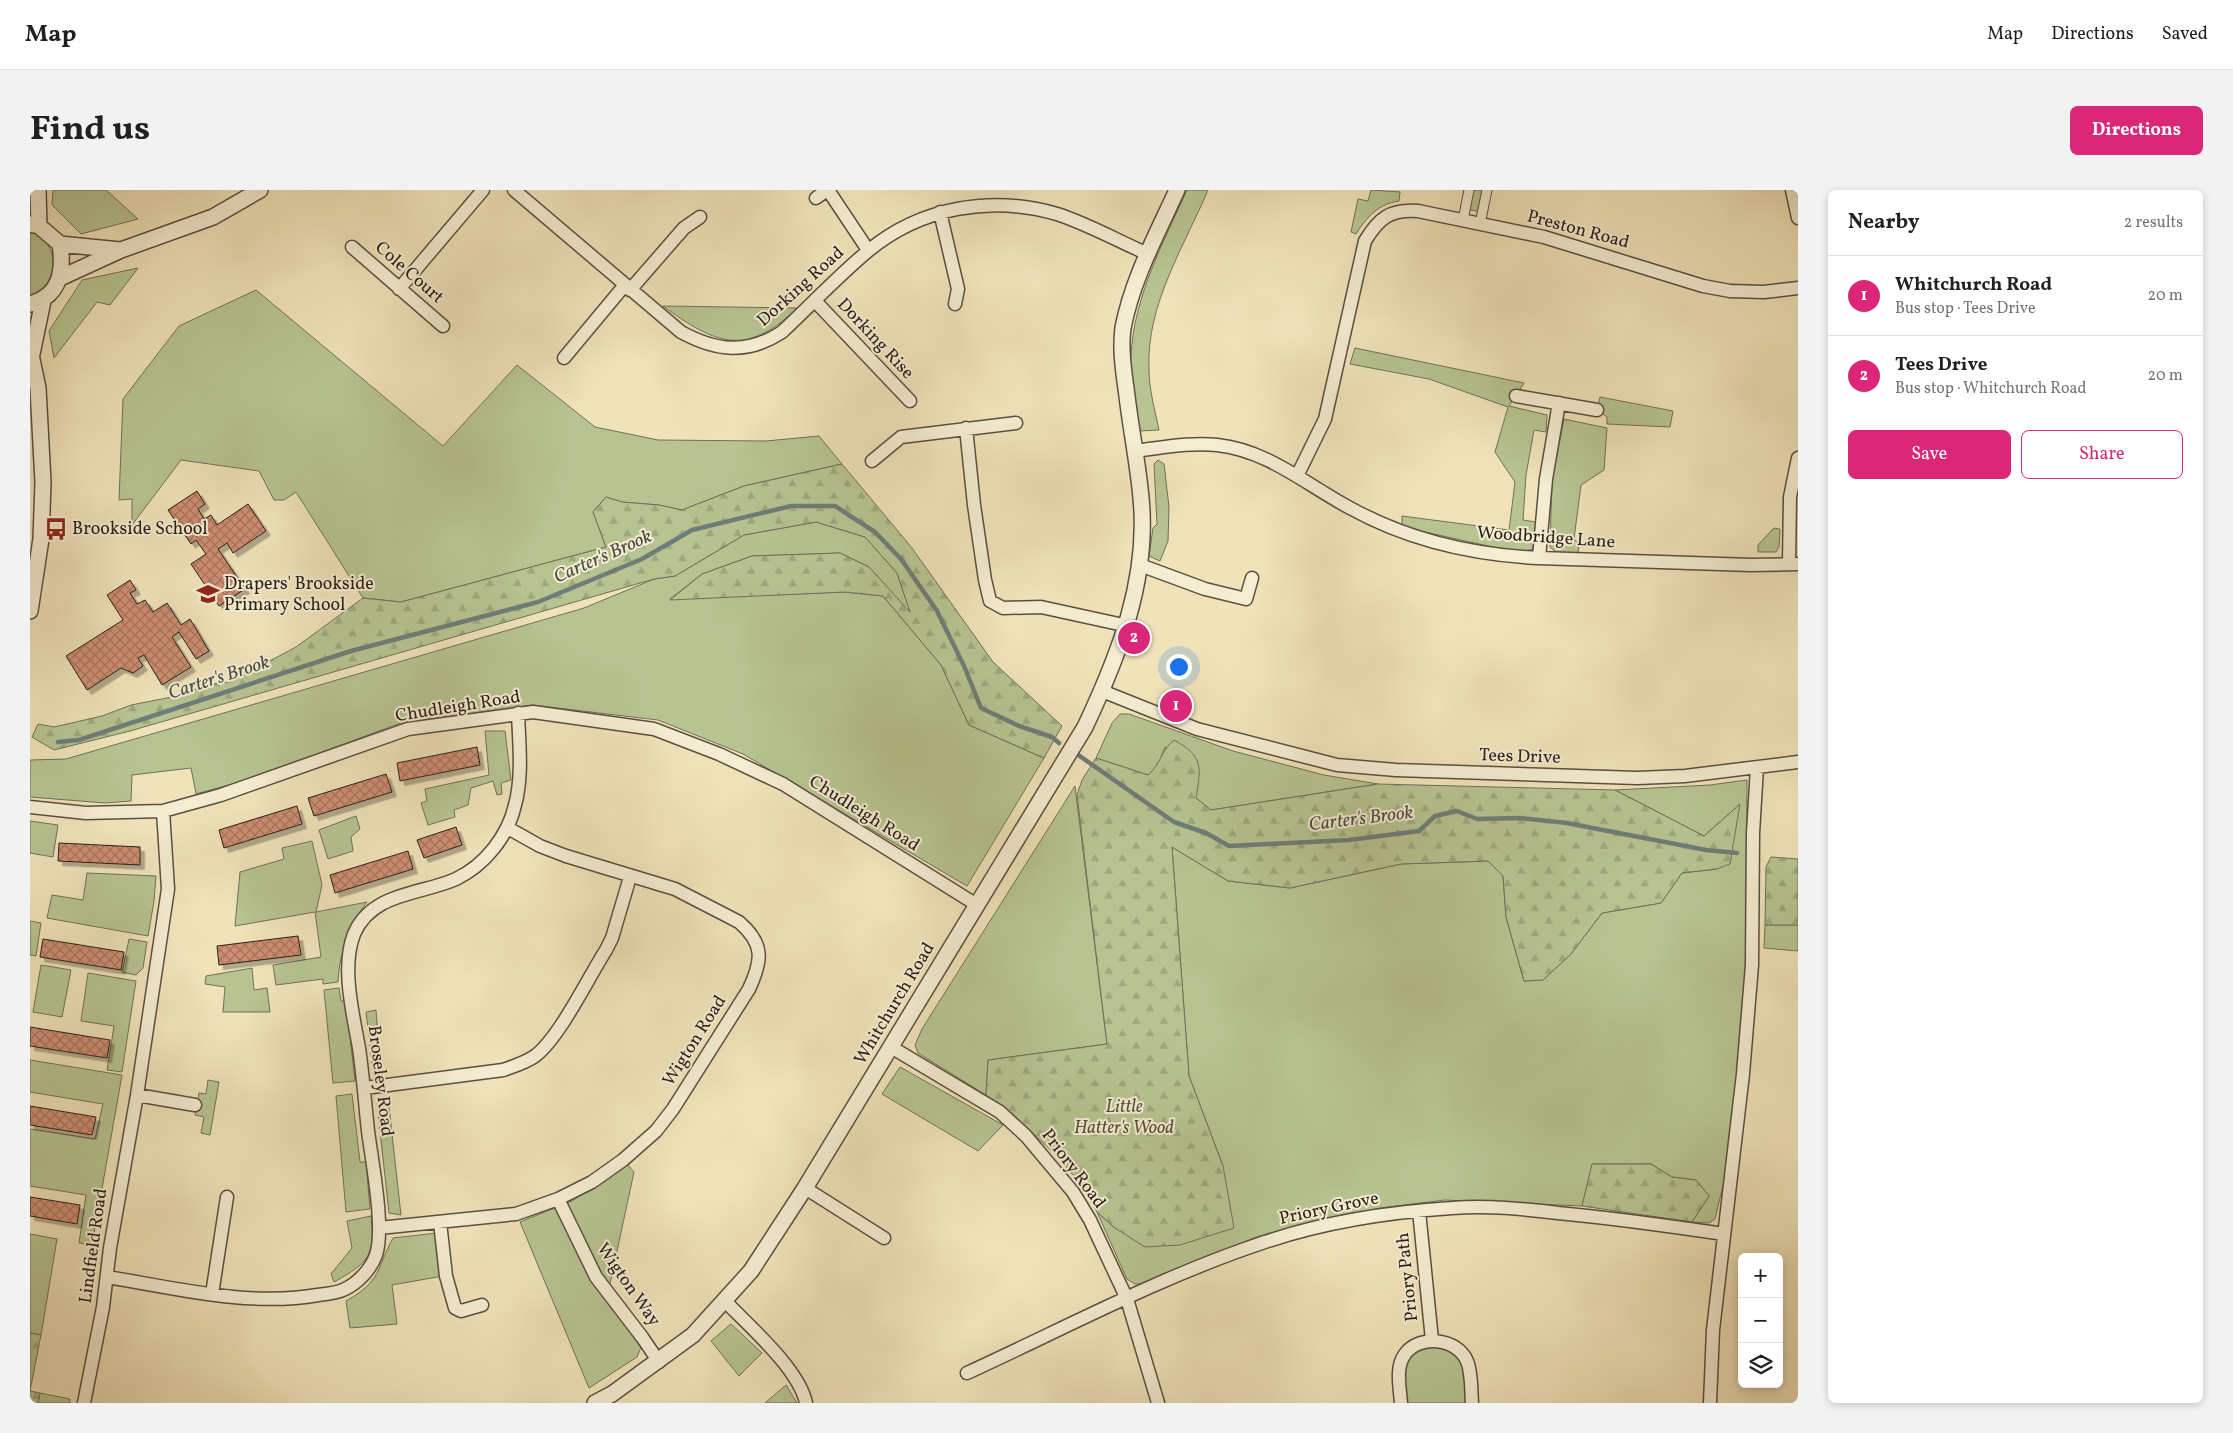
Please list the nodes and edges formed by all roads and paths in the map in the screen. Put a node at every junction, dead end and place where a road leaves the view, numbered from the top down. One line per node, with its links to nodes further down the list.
1 (38, 190): 16 (street)
2 (260, 190): 19 (street)
3 (483, 190): 25 (street)
4 (514, 190): 23 (street, Dorking Road)
5 (828, 190): 10 (street, Dorking Road); 20 (street, Dorking Road)
6 (1176, 190): 21 (street, Whitchurch Road)
7 (1469, 190): 14 (street)
8 (1487, 190): 15 (street)
9 (1792, 190): 13 (street)
10 (816, 198)
11 (940, 212): 20 (street, Dorking Road); 21 (street, Dorking Road); 28 (street)
12 (700, 217): 23 (street)
13 (1798, 218)
14 (1463, 220): 15 (street, Preston Road); 41 (street, Preston Road)
15 (1480, 224): 24 (street, Preston Road)
16 (34, 225): 17 (street)
17 (60, 244): 19 (street); 22 (street)
18 (352, 247): 25 (street, Cole Court)
19 (121, 250): 22 (street)
20 (868, 250): 26 (street, Dorking Road)
21 (1148, 254): 38 (street, Whitchurch Road)
22 (60, 278): 27 (street)
23 (627, 288): 26 (street, Dorking Road); 31 (street)
24 (1798, 288)
25 (399, 289): 29 (street, Cole Court)
26 (815, 301): 33 (street, Dorking Rise)
27 (37, 303): 30 (street)
28 (955, 304)
29 (443, 326)
30 (31, 352): 46 (street)
31 (564, 358)
32 (1516, 396): 34 (street)
33 (910, 401)
34 (1559, 403): 35 (street); 42 (street)
35 (1597, 410)
36 (1016, 423): 37 (street)
37 (966, 428): 40 (street); 47 (street)
38 (1134, 451): 41 (street, Woodbridge Lane); 44 (street, Whitchurch Road)
39 (1798, 458): 43 (street)
40 (872, 461)
41 (1297, 476): 42 (street, Woodbridge Lane)
42 (1539, 558): 43 (street, Woodbridge Lane)
43 (1794, 564)
44 (1140, 565): 45 (street); 47 (street, Whitchurch Road)
45 (1252, 578)
46 (30, 611)
47 (1128, 626): 48 (street, Whitchurch Road)
48 (1102, 691): 51 (street, Tees Drive); 56 (street, Whitchurch Road)
49 (518, 713): 53 (street, Chudleigh Road); 54 (street, Broseley Road); 56 (street, Chudleigh Road)
50 (1798, 762): 51 (street, Tees Drive)
51 (1757, 768): 67 (street)
52 (30, 807): 53 (street, Chudleigh Road)
53 (163, 811): 59 (street, Lindfield Road)
54 (508, 828): 55 (street, Wigton Road); 58 (street, Broseley Road)
55 (630, 877): 58 (street); 63 (street, Wigton Road)
56 (977, 905): 57 (street, Whitchurch Road)
57 (891, 1047): 61 (street, Whitchurch Road); 71 (street, Priory Road)
58 (365, 1088): 66 (street, Broseley Road)
59 (137, 1095): 60 (street); 69 (street, Lindfield Road)
60 (195, 1105)
61 (805, 1188): 68 (street); 72 (street, Whitchurch Road)
62 (227, 1197): 70 (street)
63 (558, 1199): 65 (street, Wigton Road); 75 (street, Wigton Way)
64 (1419, 1211): 67 (street, Priory Grove); 71 (street, Priory Grove); 74 (street, Priory Path)
65 (440, 1222): 66 (street, Wigton Road); 73 (street)
66 (379, 1228): 70 (street, Broseley Road)
67 (1724, 1234): 83 (street)
68 (884, 1238)
69 (107, 1277): 70 (street, Broseley Road); 77 (street, Lindfield Road)
70 (212, 1294)
71 (1127, 1299): 76 (street, Priory Grove); 80 (street, Priory Road)
72 (725, 1301): 75 (street, Whitchurch Road); 79 (street)
73 (482, 1305)
74 (1432, 1340): 81 (street, Priory Path); 82 (street, Priory Path)
75 (659, 1362): 78 (street, Whitchurch Road)
76 (967, 1374)
77 (84, 1403)
78 (595, 1403)
79 (806, 1403)
80 (1158, 1403)
81 (1402, 1403)
82 (1472, 1403)
83 (1710, 1403)

